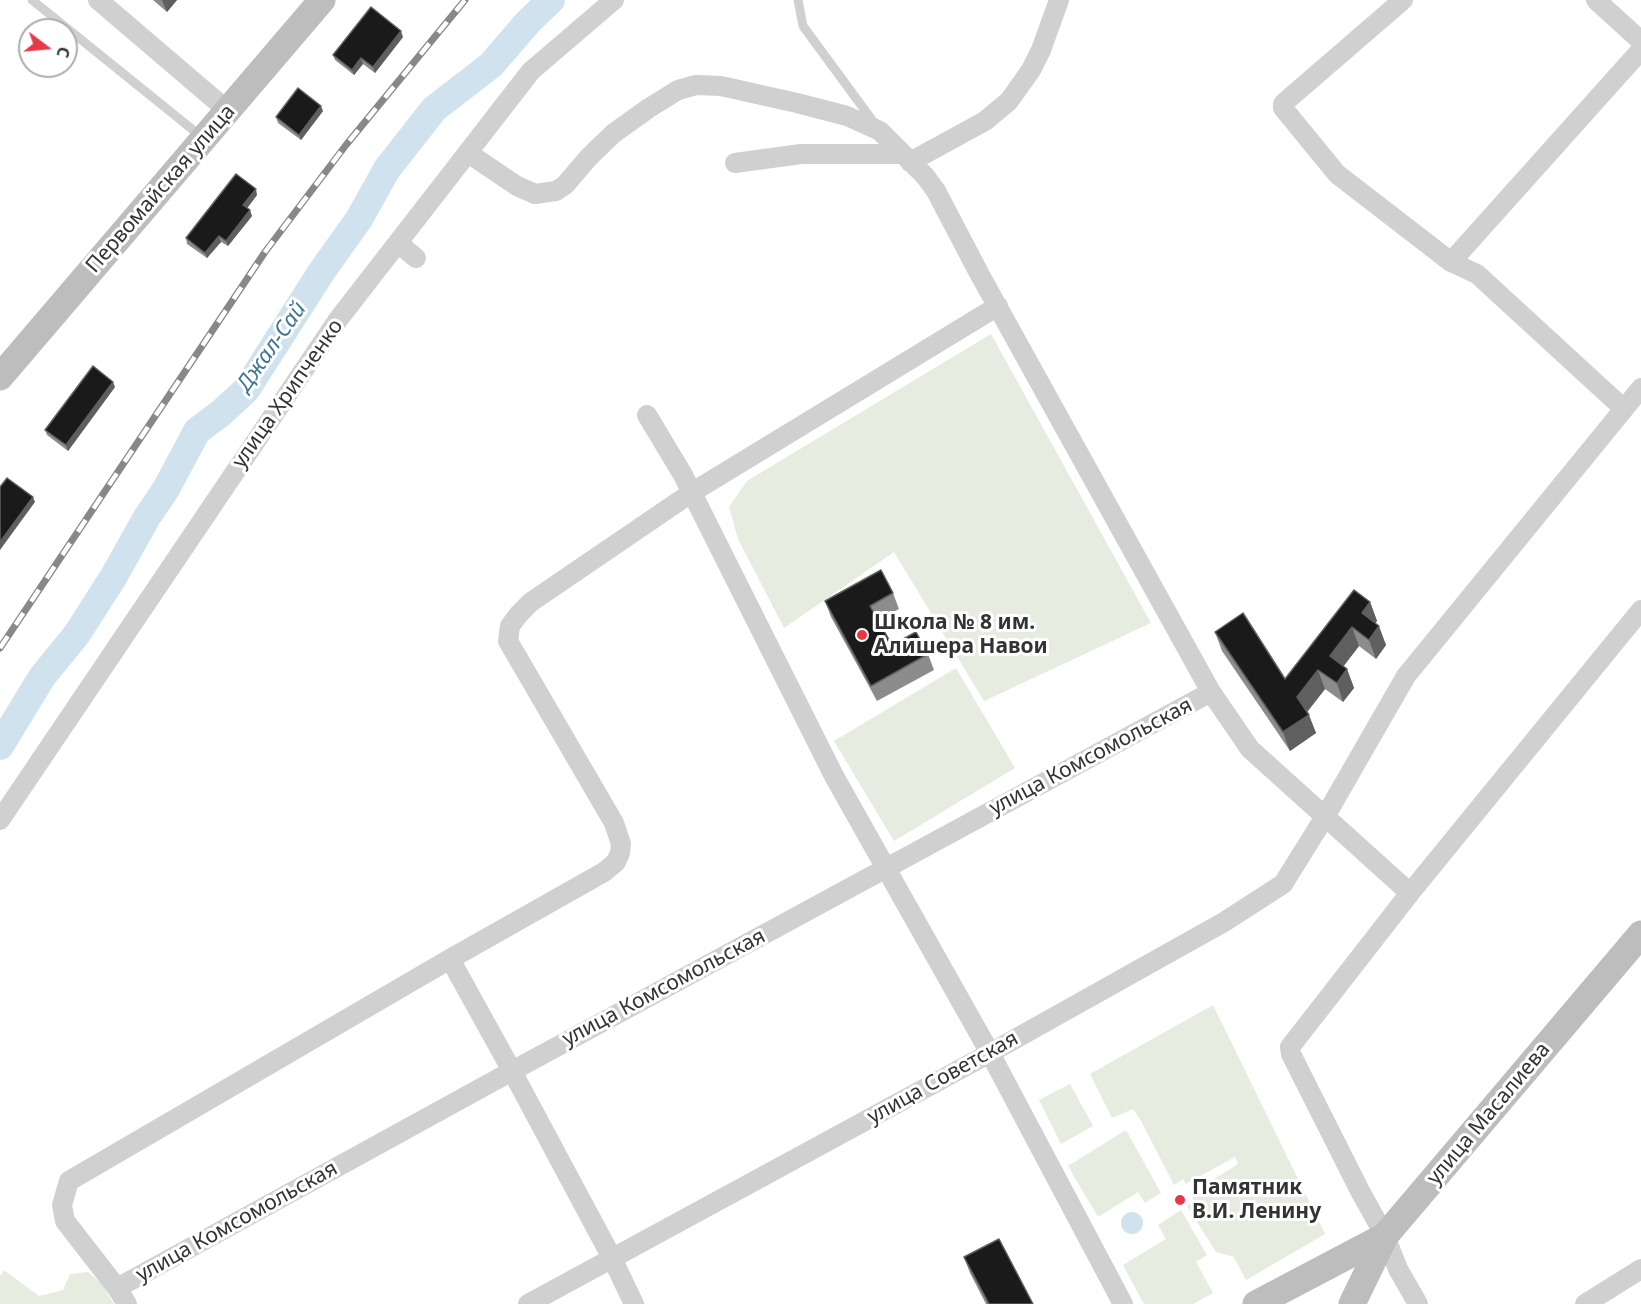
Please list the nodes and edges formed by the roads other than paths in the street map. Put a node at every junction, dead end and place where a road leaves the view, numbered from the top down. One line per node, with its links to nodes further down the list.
1 (32, 0): 13 (lane)
2 (98, 0): 11 (street)
3 (322, 0): 11 (main road, Первомайская улица)
4 (614, 0): 14 (street, улица Хрипченко)
5 (798, 0): 12 (lane)
6 (1059, 0): 15 (street)
7 (1404, 0): 19 (street)
8 (1596, 0): 9 (street)
9 (1641, 41)
10 (1641, 50): 19 (street)
11 (228, 111): 13 (main road, Первомайская улица)
12 (880, 131): 14 (street); 15 (street)
13 (204, 139): 21 (main road, Первомайская улица)
14 (468, 153): 17 (street, улица Хрипченко)
15 (906, 158): 16 (street); 20 (street)
16 (735, 163)
17 (399, 244): 18 (street); 29 (street, улица Хрипченко)
18 (416, 258)
19 (1450, 262): 23 (street)
20 (998, 306): 25 (street); 27 (street)
21 (0, 377)
22 (1641, 388): 23 (street, улица Советская)
23 (1624, 409): 28 (street, улица Советская)
24 (647, 415): 25 (street)
25 (691, 493): 30 (street); 33 (street)
26 (1641, 610): 31 (street)
27 (1211, 692): 28 (street); 30 (street, улица Комсомольская)
28 (1326, 816): 31 (street); 34 (street, улица Советская)
29 (0, 820)
30 (886, 868): 34 (street); 35 (street, улица Комсомольская)
31 (1410, 893): 36 (street)
32 (1641, 934): 36 (main road, улица Масалиева)
33 (450, 959): 35 (street); 39 (street)
34 (990, 1053): 37 (street, улица Советская); 42 (street)
35 (512, 1071): 37 (street); 39 (street, улица Комсомольская)
36 (1385, 1236): 43 (main road); 44 (main road, улица Масалиева); 45 (street)
37 (612, 1258): 40 (street, улица Советская); 41 (street)
38 (1641, 1269): 46 (street)
39 (122, 1296)
40 (528, 1304)
41 (634, 1304)
42 (1123, 1304)
43 (1256, 1304)
44 (1352, 1304)
45 (1418, 1304)
46 (1585, 1304)

